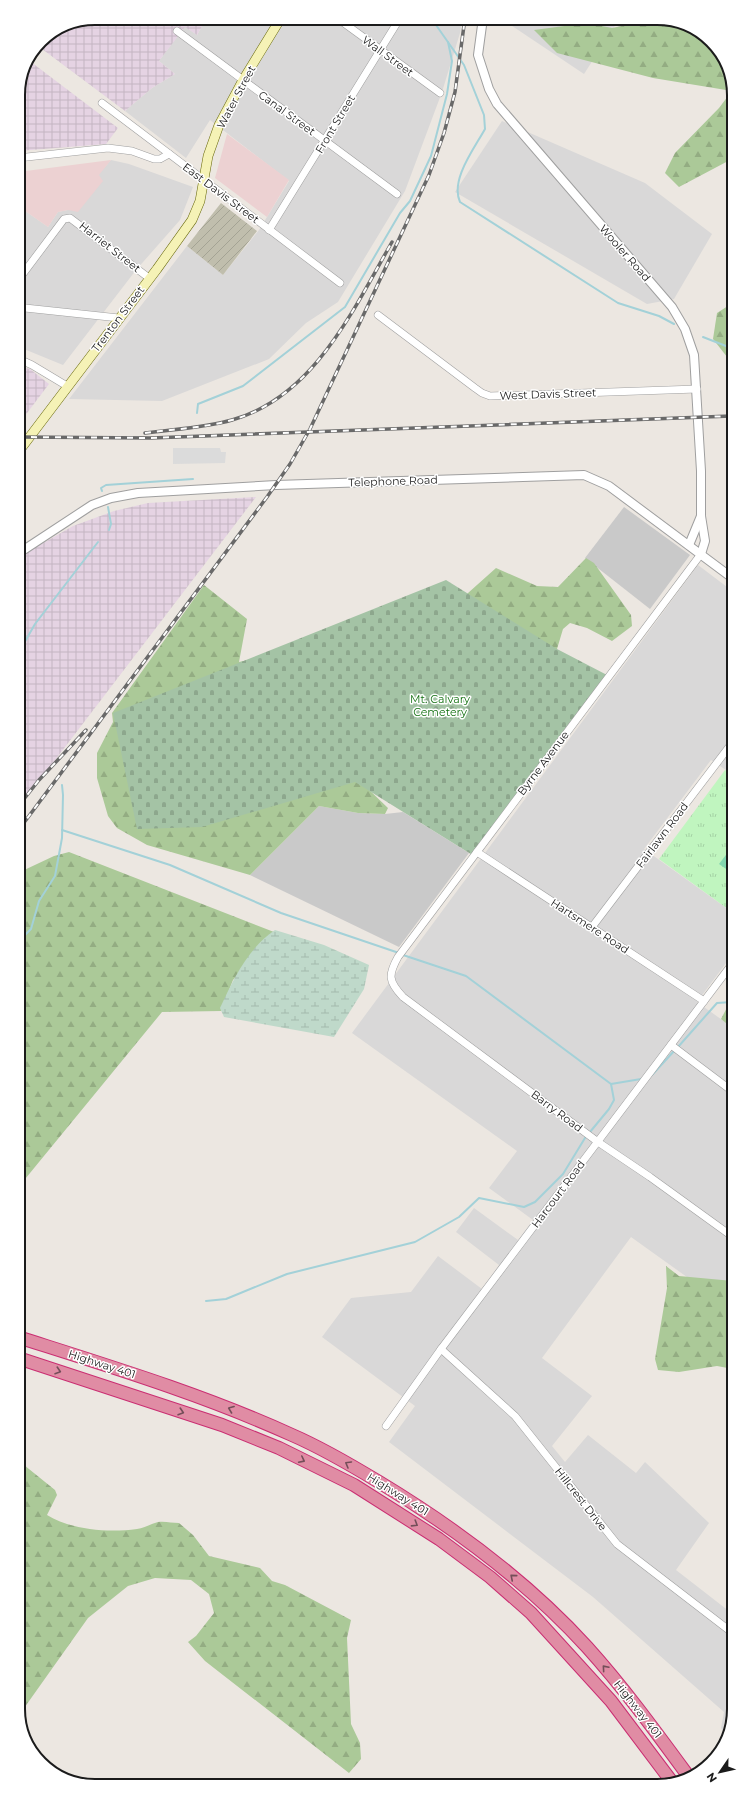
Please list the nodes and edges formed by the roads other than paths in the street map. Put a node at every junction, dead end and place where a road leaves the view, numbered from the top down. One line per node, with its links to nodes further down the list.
1 (277, 25): 7 (main road, Water Street)
2 (346, 25): 6 (street, Wall Street)
3 (396, 25): 6 (street, Front Street)
4 (482, 25): 24 (street, Wooler Road)
5 (177, 31): 7 (street, Canal Street)
6 (380, 51): 8 (street, Wall Street); 10 (street, Front Street)
7 (243, 80): 10 (street, Canal Street); 13 (main road, Water Street)
8 (440, 93)
9 (102, 103): 11 (street, East Davis Street)
10 (325, 141): 14 (street, Canal Street); 15 (street, Front Street)
11 (169, 154): 12 (street); 13 (street, East Davis Street)
12 (25, 157)
13 (204, 181): 15 (street, East Davis Street); 17 (main road, Trenton Street)
14 (397, 194)
15 (269, 230): 18 (street, East Davis Street)
16 (25, 271): 17 (street, Harriet Street)
17 (149, 278): 21 (main road, Trenton Street)
18 (340, 283)
19 (25, 308): 21 (street)
20 (378, 315): 24 (street, West Davis Street)
21 (119, 318): 23 (main road, Trenton Street)
22 (25, 362): 23 (street)
23 (67, 386): 25 (main road, Trenton Street)
24 (697, 389): 26 (street, Wooler Road)
25 (25, 443)
26 (700, 516): 28 (street, Wooler Road); 31 (street, Wooler Road)
27 (36, 542): 28 (street, Telephone Road); 29 (street, Telephone Road); 30 (street, Telephone Road)
28 (689, 545): 31 (street, Telephone Road)
29 (25, 546)
30 (25, 549)
31 (701, 554): 32 (street, Telephone Road); 34 (street, Byrne Avenue)
32 (727, 574)
33 (727, 751): 35 (street, Fairlawn Road)
34 (477, 852): 35 (street, Hartsmere Road); 37 (street, Byrne Avenue)
35 (592, 927): 38 (street, Hartsmere Road)
36 (727, 971): 38 (street, Harcourt Road)
37 (391, 976): 41 (street, Barry Road)
38 (704, 1001): 39 (street, Harcourt Road)
39 (671, 1045): 40 (street); 41 (street, Harcourt Road)
40 (727, 1087)
41 (598, 1142): 42 (street, Barry Road); 44 (street, Harcourt Road)
42 (727, 1233)
43 (25, 1339): 48 (highway, Highway 401, one-way to 43)
44 (441, 1349): 46 (street, Harcourt Road); 47 (street, Hillcrest Drive)
45 (25, 1359): 49 (highway, Highway 401, one-way to 49)
46 (386, 1426)
47 (727, 1629)
48 (686, 1773)
49 (669, 1778)

